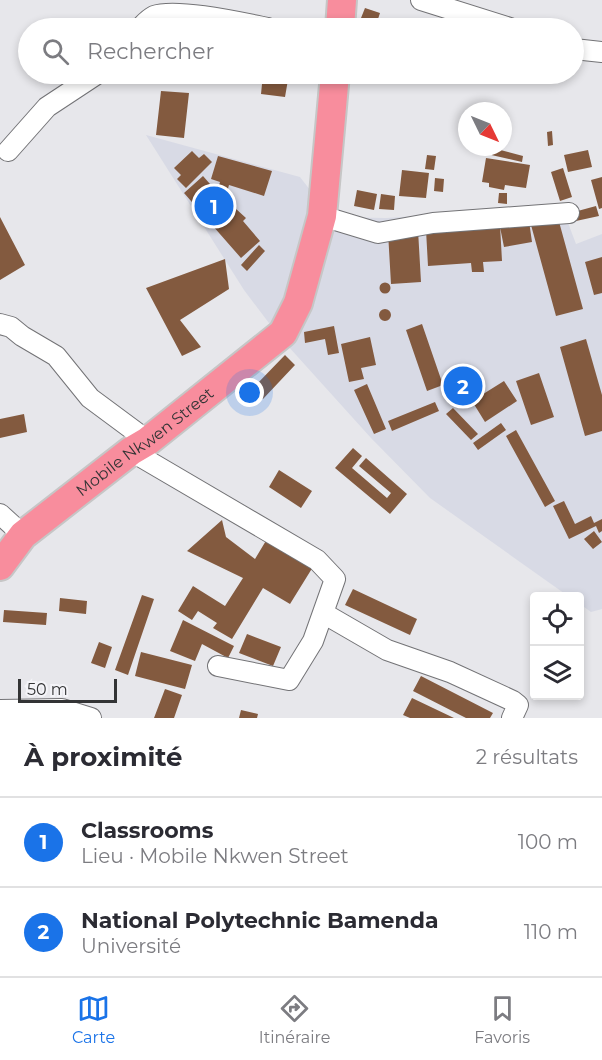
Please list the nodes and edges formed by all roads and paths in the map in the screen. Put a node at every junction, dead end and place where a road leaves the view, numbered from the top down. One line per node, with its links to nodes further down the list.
1 (342, 0): 5 (highway)
2 (421, 0): 6 (street)
3 (151, 18): 4 (street)
4 (210, 18)
5 (341, 18)
6 (478, 18)
7 (584, 50): 8 (street)
8 (602, 52)
9 (82, 84): 11 (street)
10 (334, 84): 13 (highway, Mobile Nkwen Street)
11 (8, 151)
12 (569, 213): 13 (street)
13 (322, 216): 15 (highway, Mobile Nkwen Street)
14 (0, 324): 15 (street)
15 (139, 446): 17 (highway, Mobile Nkwen Street); 19 (street)
16 (0, 514): 17 (street)
17 (23, 535): 18 (highway, Mobile Nkwen Street)
18 (0, 566)
19 (323, 613): 20 (street); 23 (street)
20 (218, 666)
21 (0, 710): 22 (street)
22 (90, 718)
23 (512, 718)

